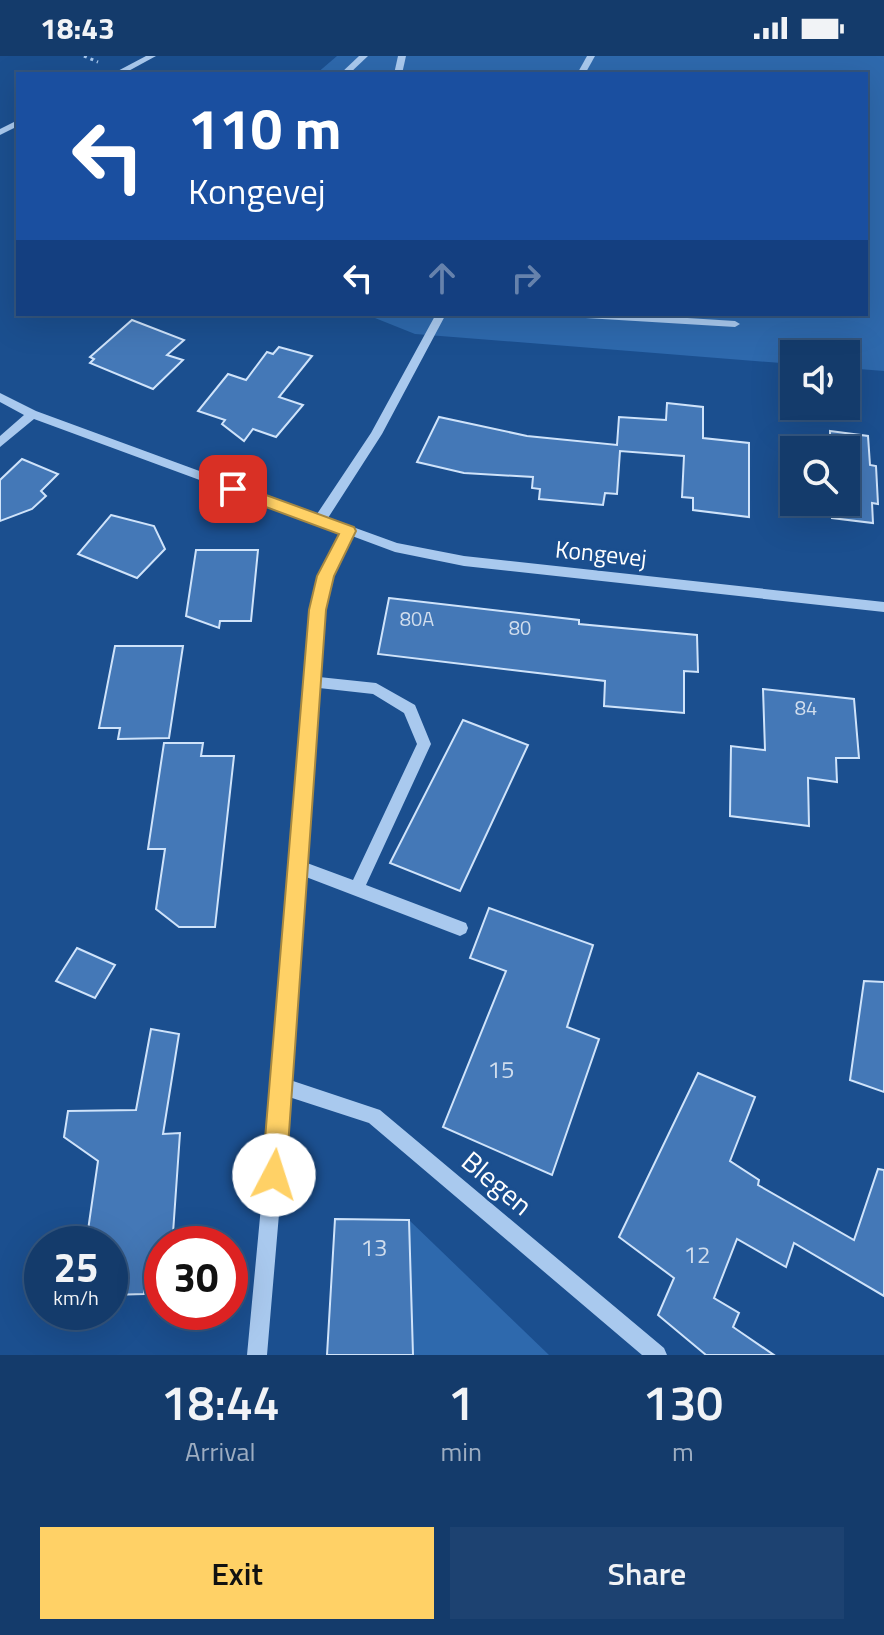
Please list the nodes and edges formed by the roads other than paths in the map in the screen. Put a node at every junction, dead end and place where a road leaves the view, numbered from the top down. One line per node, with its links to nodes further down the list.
1 (152, 56): 3 (street)
2 (364, 56): 4 (street)
3 (120, 72)
4 (346, 72)
5 (440, 316): 11 (street)
6 (602, 316): 7 (street)
7 (735, 324)
8 (0, 397): 9 (street, Kongevej)
9 (32, 414): 10 (street); 11 (street, Kongevej)
10 (0, 443)
11 (319, 521): 12 (street, Kongevej)
12 (348, 531): 13 (street, Kongevej); 14 (street)
13 (884, 607)
14 (313, 682): 15 (street); 16 (street)
15 (299, 867): 16 (street); 18 (street)
16 (357, 888): 17 (street)
17 (460, 928)
18 (282, 1086): 19 (street); 20 (street, Blegen)
19 (257, 1355)
20 (657, 1355)

